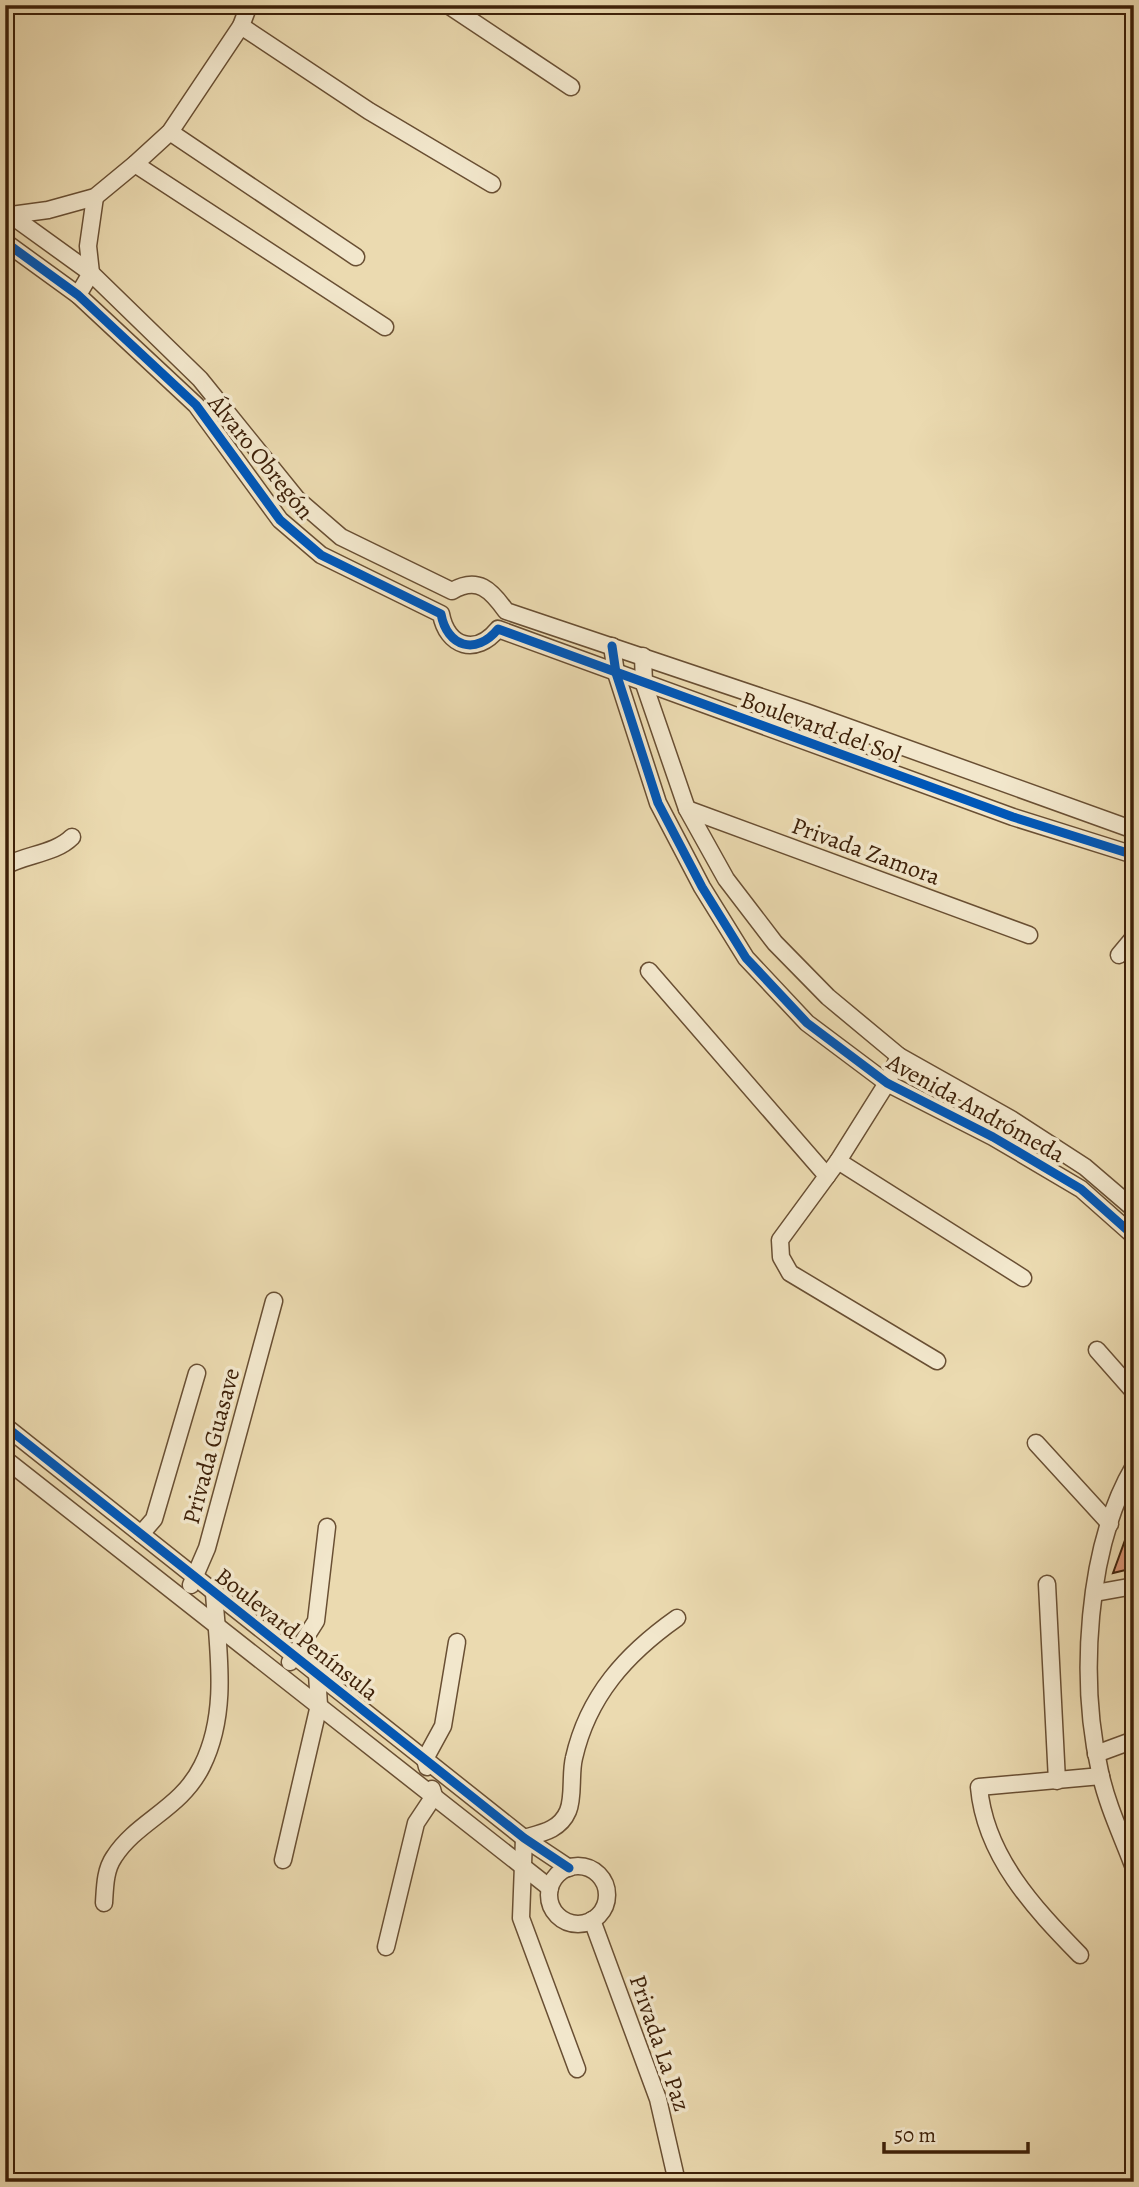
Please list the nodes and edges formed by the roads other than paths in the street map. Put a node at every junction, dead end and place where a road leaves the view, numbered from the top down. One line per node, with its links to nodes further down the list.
1 (249, 5): 3 (street)
2 (449, 5): 4 (street)
3 (241, 26): 5 (street); 7 (street)
4 (571, 87)
5 (170, 132): 6 (street); 11 (street)
6 (135, 164): 8 (street); 14 (street)
7 (492, 184)
8 (95, 197): 9 (street); 12 (street)
9 (8, 213): 12 (street, Álvaro Obregón)
10 (5, 242): 13 (street, Álvaro Obregón)
11 (356, 257)
12 (90, 273): 13 (street); 15 (street, Álvaro Obregón)
13 (78, 295): 16 (street, Álvaro Obregón)
14 (385, 327)
15 (506, 611): 17 (street, Boulevard del Sol)
16 (498, 629): 19 (street, Boulevard del Sol)
17 (612, 646): 18 (street, Boulevard del Sol); 19 (street, Avenida Andrómeda)
18 (643, 656): 20 (street, Avenida Andrómeda); 22 (street, Boulevard del Sol)
19 (616, 673): 20 (street, Boulevard del Sol); 31 (street, Avenida Andrómeda)
20 (644, 684): 21 (street, Avenida Andrómeda); 24 (street, Boulevard del Sol)
21 (687, 809): 26 (street, Privada Zamora); 30 (street, Avenida Andrómeda)
22 (1134, 830)
23 (72, 837): 25 (street)
24 (1134, 855)
25 (5, 866)
26 (1029, 935)
27 (1134, 937): 28 (street)
28 (1119, 955)
29 (649, 971): 33 (street)
30 (898, 1056): 31 (street); 34 (street, Avenida Andrómeda)
31 (887, 1083): 32 (street); 35 (street, Avenida Andrómeda)
32 (838, 1161): 33 (street); 36 (street)
33 (827, 1176): 39 (street)
34 (1134, 1209)
35 (1134, 1236)
36 (1023, 1278)
37 (274, 1301): 49 (street, Privada Guasave)
38 (1097, 1350): 41 (street)
39 (937, 1361)
40 (197, 1373): 48 (street)
41 (1134, 1392)
42 (5, 1426): 48 (street, Boulevard Península)
43 (1036, 1443): 46 (street)
44 (5, 1459): 54 (street, Boulevard Península)
45 (1134, 1466): 46 (street)
46 (1110, 1524): 52 (street)
47 (327, 1527): 58 (street)
48 (141, 1534): 49 (street, Boulevard Península)
49 (194, 1577): 53 (street, Boulevard Península); 54 (street, Privada Guasave)
50 (1047, 1584): 66 (street)
51 (1134, 1586): 52 (street)
52 (1095, 1592): 63 (street)
53 (214, 1593): 56 (street); 58 (street, Boulevard Península)
54 (184, 1600): 56 (street, Boulevard Península)
55 (677, 1618): 68 (street)
56 (216, 1626): 60 (street, Boulevard Península); 74 (street)
57 (457, 1642): 64 (street)
58 (294, 1656): 59 (street, Boulevard Península); 60 (street)
59 (317, 1674): 61 (street); 64 (street, Boulevard Península)
60 (281, 1676): 61 (street, Boulevard Península)
61 (318, 1705): 67 (street, Boulevard Península); 69 (street)
62 (1134, 1740): 63 (street)
63 (1096, 1754): 65 (street)
64 (425, 1759): 67 (street); 68 (street, Boulevard Península)
65 (1101, 1776): 66 (street); 72 (street)
66 (1057, 1782): 77 (street)
67 (434, 1796): 70 (street, Boulevard Península); 76 (street)
68 (524, 1838): 70 (street); 71 (street, Boulevard Península)
69 (283, 1860)
70 (522, 1866): 73 (street, Boulevard Península); 78 (street)
71 (569, 1868): 73 (street); 75 (street)
72 (1134, 1868)
73 (550, 1888): 75 (street)
74 (104, 1903)
75 (592, 1920): 79 (street, Privada La Paz)
76 (386, 1947)
77 (1080, 1955)
78 (577, 2069)
79 (677, 2182)

